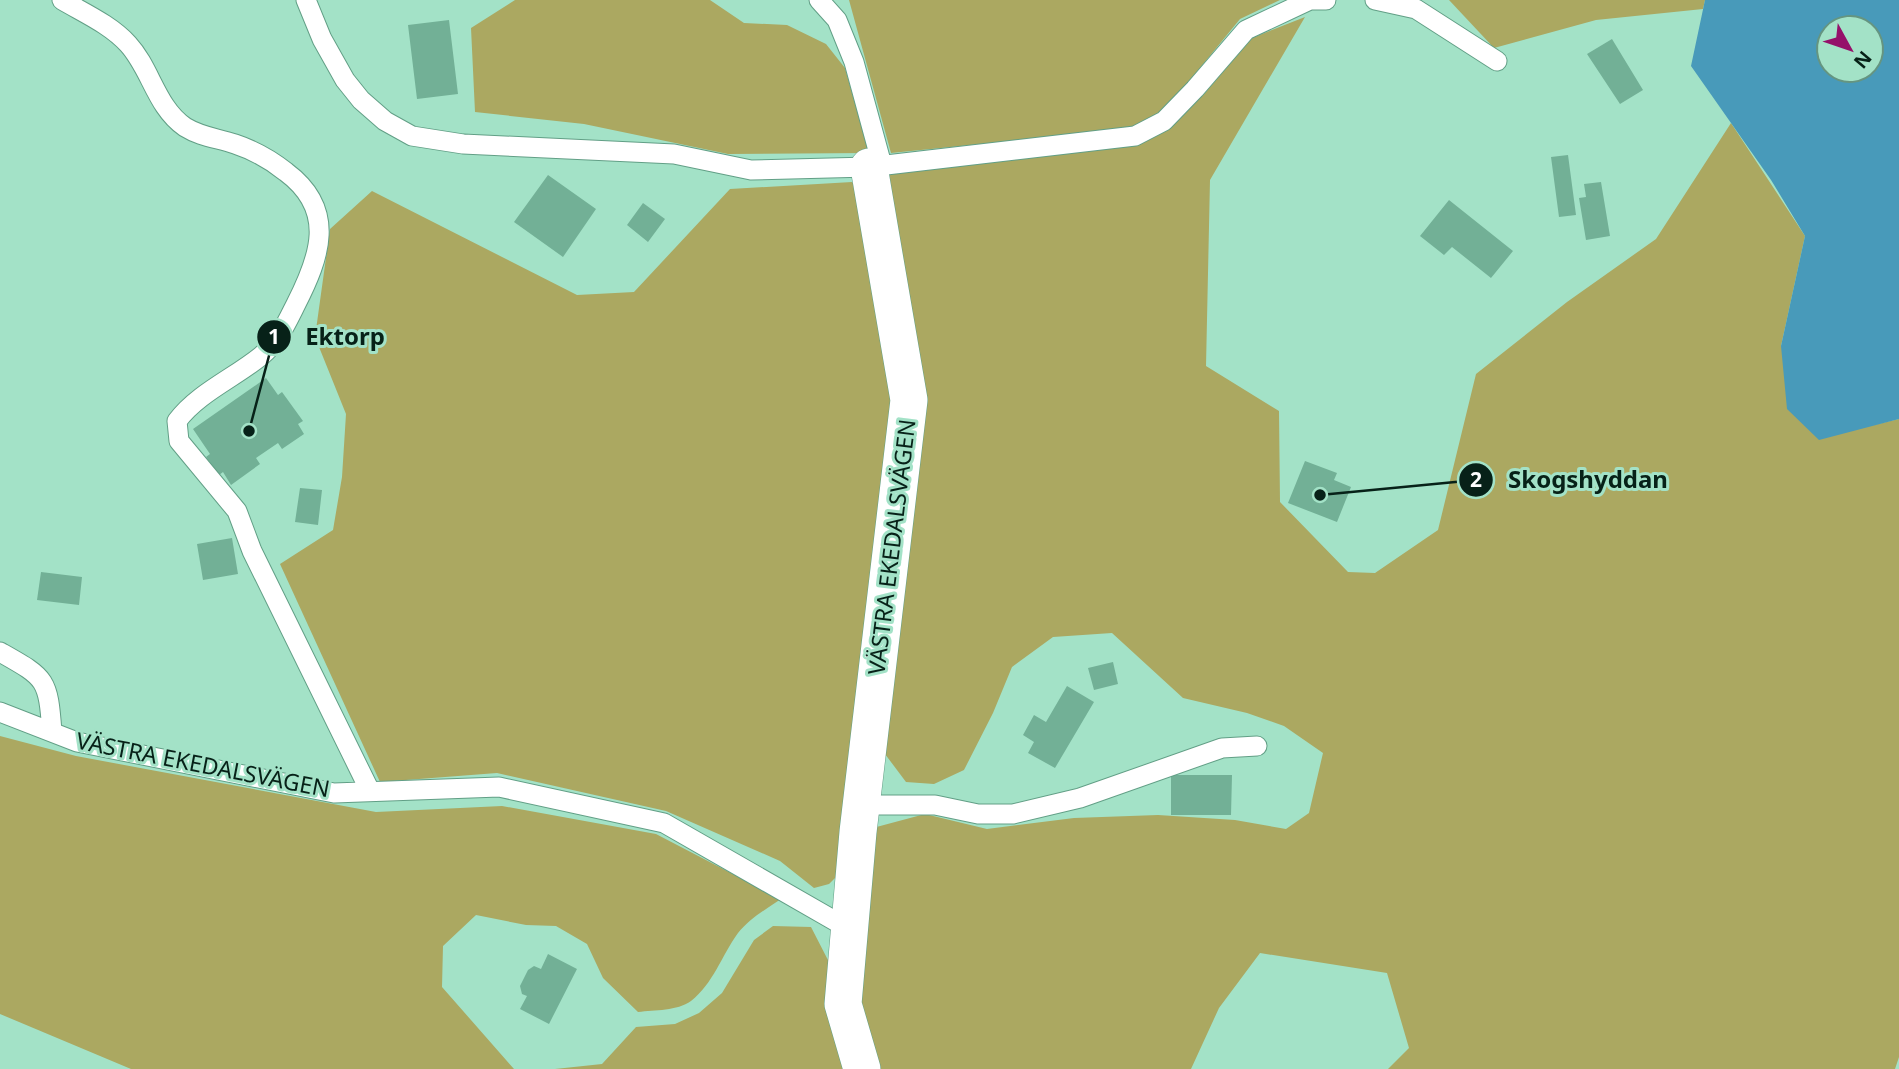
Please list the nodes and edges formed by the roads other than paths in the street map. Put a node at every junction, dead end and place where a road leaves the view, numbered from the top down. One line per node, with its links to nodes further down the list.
1 (62, 0): 12 (lane, VÄSTRA EKEDALSVÄGEN)
2 (306, 0): 7 (lane)
3 (819, 0): 7 (lane)
4 (1326, 0): 7 (lane)
5 (1376, 0): 6 (lane)
6 (1497, 61)
7 (875, 166): 13 (street, VÄSTRA EKEDALSVÄGEN)
8 (0, 652): 10 (lane)
9 (0, 712): 10 (lane, VÄSTRA EKEDALSVÄGEN)
10 (51, 732): 12 (lane, VÄSTRA EKEDALSVÄGEN)
11 (1257, 746): 13 (lane)
12 (370, 791): 14 (lane, VÄSTRA EKEDALSVÄGEN)
13 (861, 805): 14 (street, VÄSTRA EKEDALSVÄGEN)
14 (849, 929): 15 (street, VÄSTRA EKEDALSVÄGEN)
15 (862, 1069)

